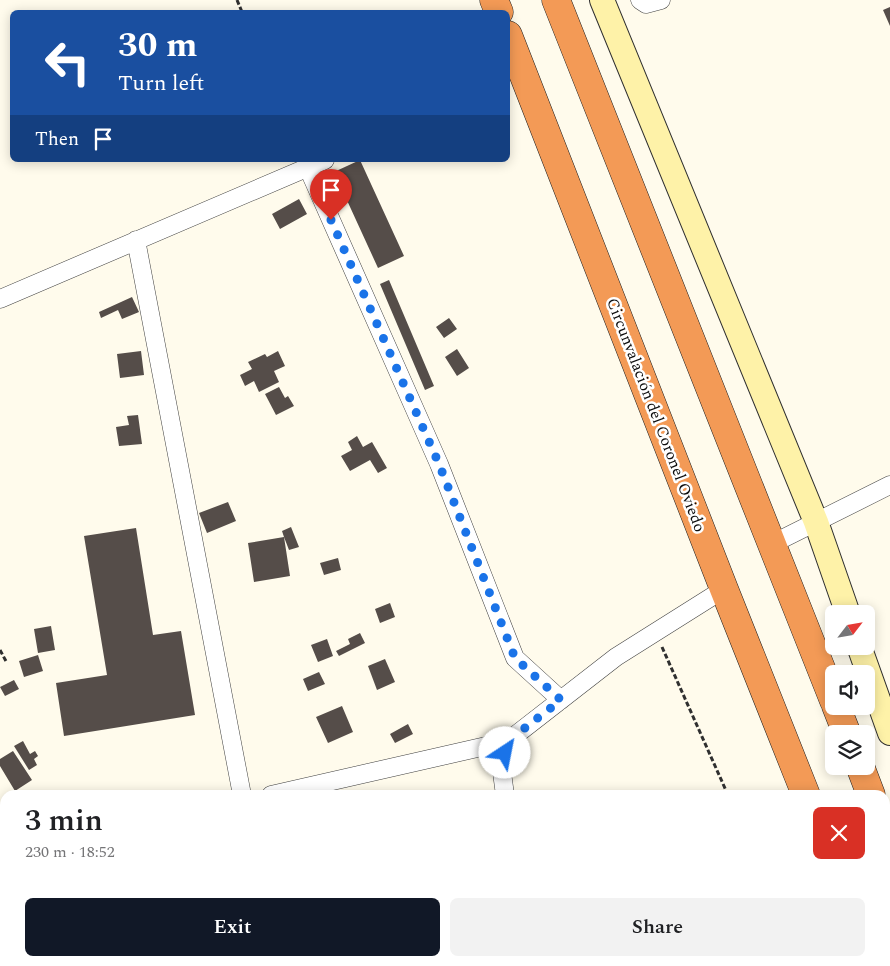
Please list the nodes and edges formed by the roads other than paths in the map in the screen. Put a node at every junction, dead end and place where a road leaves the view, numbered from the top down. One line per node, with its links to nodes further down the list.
1 (556, 0): 13 (highway)
2 (602, 0): 12 (street)
3 (640, 0): 4 (street)
4 (661, 0)
5 (510, 46): 6 (highway, Circunvalación del Coronel Oviedo)
6 (515, 74): 14 (highway, Circunvalación del Coronel Oviedo)
7 (321, 162): 8 (street)
8 (308, 168): 9 (street); 18 (street)
9 (136, 240): 10 (street); 22 (street)
10 (0, 299)
11 (890, 485): 12 (street)
12 (816, 522): 13 (street); 15 (street)
13 (772, 544): 17 (highway)
14 (724, 590): 18 (street); 25 (highway, Circunvalación del Coronel Oviedo)
15 (845, 605)
16 (862, 655): 19 (street)
17 (825, 677)
18 (561, 700): 20 (street)
19 (890, 733)
20 (508, 741): 23 (street); 24 (street)
21 (863, 775): 26 (highway)
22 (241, 790)
23 (294, 790)
24 (504, 790)
25 (804, 790)
26 (869, 790)

